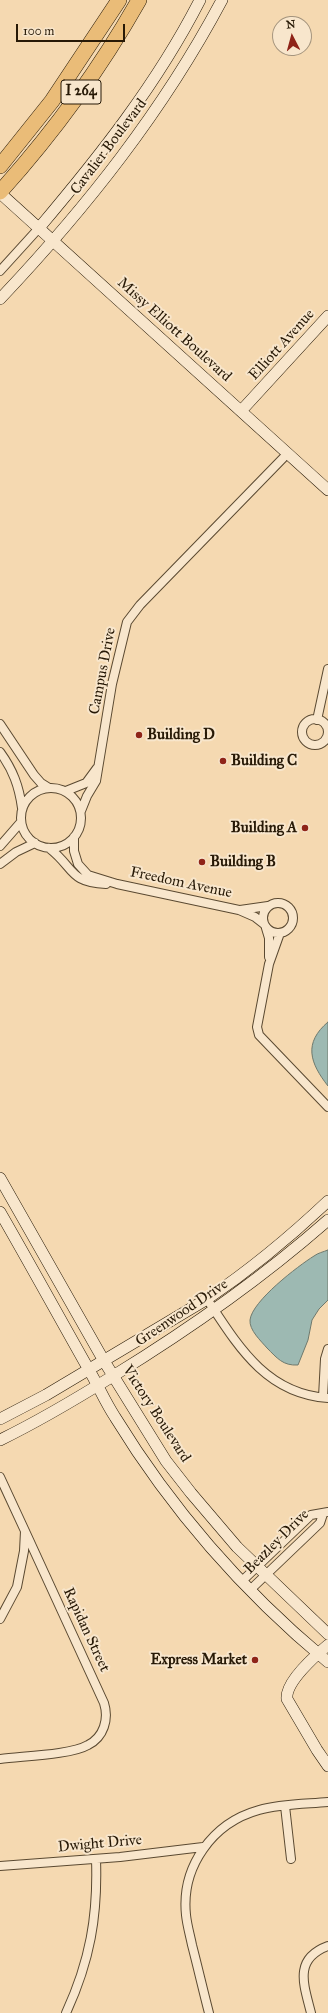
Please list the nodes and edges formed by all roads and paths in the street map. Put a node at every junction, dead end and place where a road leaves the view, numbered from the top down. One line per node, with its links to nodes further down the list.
1 (119, 0): 5 (highway, I 264)
2 (139, 0): 6 (highway, I 264)
3 (200, 0): 7 (street, Cavalier Boulevard)
4 (222, 0): 8 (street, Cavalier Boulevard)
5 (1, 165)
6 (0, 193): 7 (street, Missy Elliott Boulevard)
7 (39, 228): 8 (street, Missy Elliott Boulevard); 9 (street, Cavalier Boulevard)
8 (53, 241): 10 (street, Cavalier Boulevard); 12 (street, Missy Elliott Boulevard)
9 (0, 271)
10 (0, 299)
11 (328, 316): 12 (street, Elliott Avenue)
12 (241, 411): 13 (street, Missy Elliott Boulevard)
13 (288, 453): 14 (street, Missy Elliott Boulevard); 19 (street, Campus Drive)
14 (328, 490)
15 (328, 669): 16 (street)
16 (317, 720)
17 (0, 724): 20 (street)
18 (0, 752): 22 (street)
19 (97, 767): 21 (street, Campus Drive); 23 (street, Campus Drive)
20 (49, 788): 21 (street); 22 (street)
21 (66, 791): 23 (street)
22 (22, 808): 24 (street)
23 (81, 810): 25 (street)
24 (21, 822): 26 (street); 27 (street)
25 (74, 837): 28 (street); 30 (street, Freedom Avenue)
26 (35, 843): 28 (street); 29 (street)
27 (0, 846)
28 (49, 848): 30 (street, Freedom Avenue)
29 (0, 864)
30 (117, 884): 32 (street, Freedom Avenue)
31 (268, 906): 32 (street, Freedom Avenue); 33 (street, Freedom Avenue); 34 (street, Freedom Avenue)
32 (239, 910): 33 (street, Freedom Avenue)
33 (265, 926): 34 (street, Freedom Avenue); 35 (street, Freedom Avenue)
34 (280, 933): 35 (street, Freedom Avenue)
35 (269, 964): 36 (street, Freedom Avenue)
36 (328, 1107)
37 (0, 1178): 44 (street, Victory Boulevard)
38 (328, 1201): 41 (street, Greenwood Drive)
39 (0, 1212): 45 (street)
40 (328, 1220): 42 (street, Greenwood Drive)
41 (207, 1299): 42 (street); 44 (street, Greenwood Drive)
42 (215, 1311): 46 (street, Greenwood Drive); 48 (street)
43 (328, 1349): 48 (street)
44 (104, 1361): 45 (street, Greenwood Drive); 46 (street, Victory Boulevard)
45 (89, 1370): 47 (street); 49 (street, Greenwood Drive)
46 (113, 1376): 47 (street, Greenwood Drive); 54 (street, Victory Boulevard)
47 (98, 1386): 50 (street, Greenwood Drive); 55 (street)
48 (326, 1398)
49 (0, 1419)
50 (0, 1440)
51 (0, 1477): 53 (street, Rapidan Street)
52 (326, 1513): 54 (street, Beazley Drive); 54 (street, Beazley Drive)
53 (25, 1531): 57 (street); 62 (street, Rapidan Street)
54 (261, 1570): 55 (street, Beazley Drive); 56 (street, Beazley Drive); 58 (street, Victory Boulevard)
55 (242, 1581): 56 (street)
56 (250, 1590): 60 (street)
57 (0, 1619)
58 (328, 1634)
59 (328, 1645): 60 (street)
60 (318, 1654): 61 (street); 63 (street)
61 (328, 1662)
62 (0, 1758)
63 (328, 1766)
64 (328, 1802): 65 (street)
65 (285, 1806): 66 (street); 67 (street)
66 (203, 1848): 68 (street, Dwight Drive); 72 (street)
67 (291, 1858)
68 (96, 1859): 69 (street, Dwight Drive); 71 (street)
69 (0, 1866)
70 (328, 1946): 73 (street)
71 (66, 2013)
72 (209, 2013)
73 (311, 2013)

